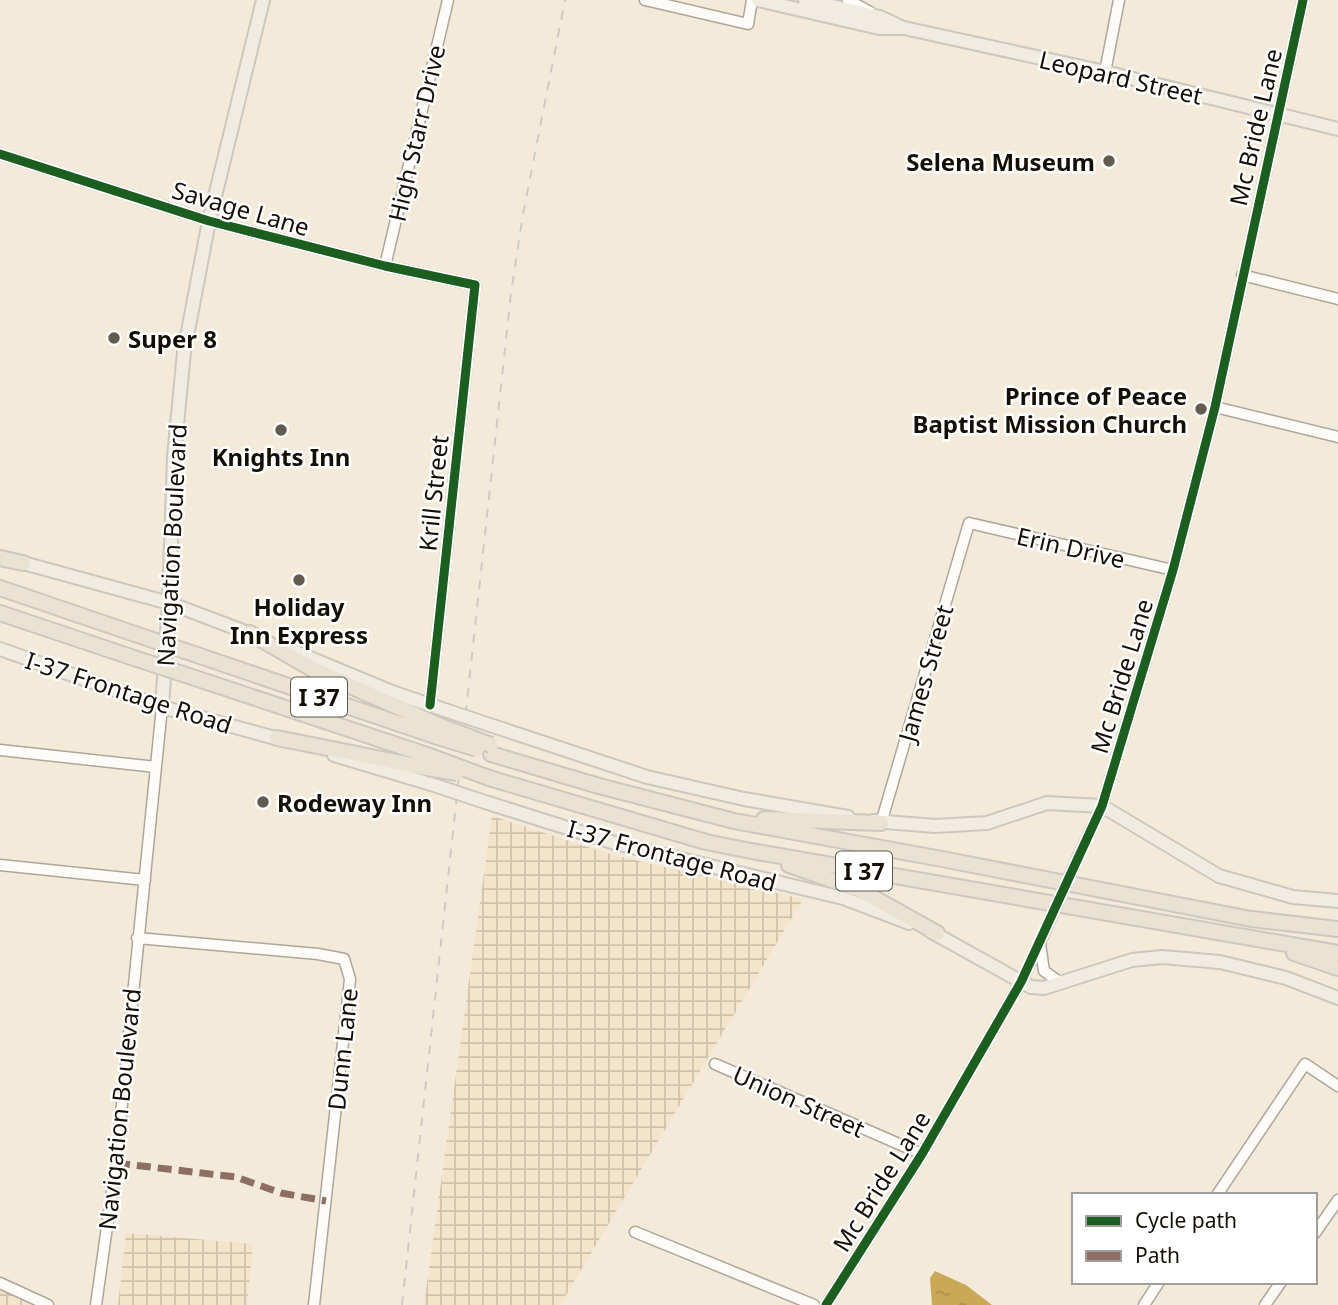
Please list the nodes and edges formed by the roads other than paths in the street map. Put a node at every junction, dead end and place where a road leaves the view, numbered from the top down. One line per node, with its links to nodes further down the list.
1 (263, 0): 16 (main road, Navigation Boulevard)
2 (448, 0): 17 (street, High Starr Drive)
3 (645, 0): 4 (street)
4 (751, 0)
5 (758, 0): 11 (main road, Leopard Street)
6 (805, 0): 10 (main road, Leopard Street)
7 (848, 0): 10 (street)
8 (1119, 0): 12 (street)
9 (1303, 0): 13 (street, Mc Bride Lane)
10 (880, 17): 11 (main road, Leopard Street)
11 (904, 28): 12 (main road, Leopard Street)
12 (1105, 72): 13 (main road, Leopard Street)
13 (1278, 114): 14 (main road, Leopard Street); 18 (street, Mc Bride Lane)
14 (1338, 130)
15 (0, 154): 16 (street, Savage Lane)
16 (209, 221): 17 (street, Savage Lane); 28 (main road, Navigation Boulevard)
17 (385, 266): 19 (street, Savage Lane)
18 (1242, 275): 20 (street); 21 (street, Mc Bride Lane)
19 (475, 285): 32 (street, Krill Street)
20 (1338, 299)
21 (1215, 407): 22 (street); 26 (street, Mc Bride Lane)
22 (1338, 437)
23 (969, 523): 26 (street, Erin Drive); 41 (street, James Street)
24 (0, 557): 25 (highway)
25 (23, 563): 28 (main road)
26 (1173, 570): 40 (street, Mc Bride Lane)
27 (0, 588): 34 (highway, I 37, bridge)
28 (169, 603): 30 (main road); 33 (main road, Navigation Boulevard)
29 (0, 613): 37 (highway, I 37, bridge)
30 (250, 633): 32 (main road); 34 (highway)
31 (0, 649): 33 (main road, I-37 Frontage Road)
32 (430, 705): 41 (main road, bridge)
33 (162, 707): 35 (main road, I-37 Frontage Road); 38 (street, Navigation Boulevard)
34 (438, 731): 39 (highway, I 37, bridge)
35 (277, 738): 37 (highway); 49 (main road, I-37 Frontage Road, bridge)
36 (0, 750): 38 (street)
37 (429, 762): 42 (highway, I 37, bridge)
38 (156, 767): 44 (street, Navigation Boulevard)
39 (642, 797): 41 (highway); 46 (highway, I 37)
40 (1102, 806): 41 (main road); 45 (main road); 52 (street, Mc Bride Lane, bridge)
41 (881, 823)
42 (751, 851): 49 (highway); 51 (highway, I 37)
43 (0, 866): 44 (street)
44 (145, 880): 50 (street, Navigation Boulevard)
45 (1338, 901)
46 (1251, 919): 47 (highway); 48 (highway, I 37)
47 (1338, 921)
48 (1338, 929)
49 (937, 933): 55 (main road, I-37 Frontage Road)
50 (137, 938): 69 (street, Navigation Boulevard); 70 (street, Dunn Lane)
51 (1246, 938): 53 (highway); 54 (highway, I 37)
52 (1040, 942): 55 (street, Mc Bride Lane); 56 (street)
53 (1338, 953)
54 (1338, 968)
55 (1021, 982): 56 (main road, I-37 Frontage Road); 60 (street, Mc Bride Lane)
56 (1061, 983): 57 (main road, I-37 Frontage Road)
57 (1338, 998)
58 (715, 1064): 60 (street, Union Street)
59 (1338, 1086): 61 (street)
60 (922, 1154): 72 (street, Mc Bride Lane)
61 (1218, 1193)
62 (1338, 1200): 63 (street)
63 (1317, 1230)
64 (635, 1233): 71 (street)
65 (0, 1283): 68 (street)
66 (1158, 1284): 73 (street)
67 (1280, 1284): 74 (street)
68 (48, 1305)
69 (96, 1305)
70 (314, 1305)
71 (814, 1305)
72 (826, 1305)
73 (1144, 1305)
74 (1265, 1305)

